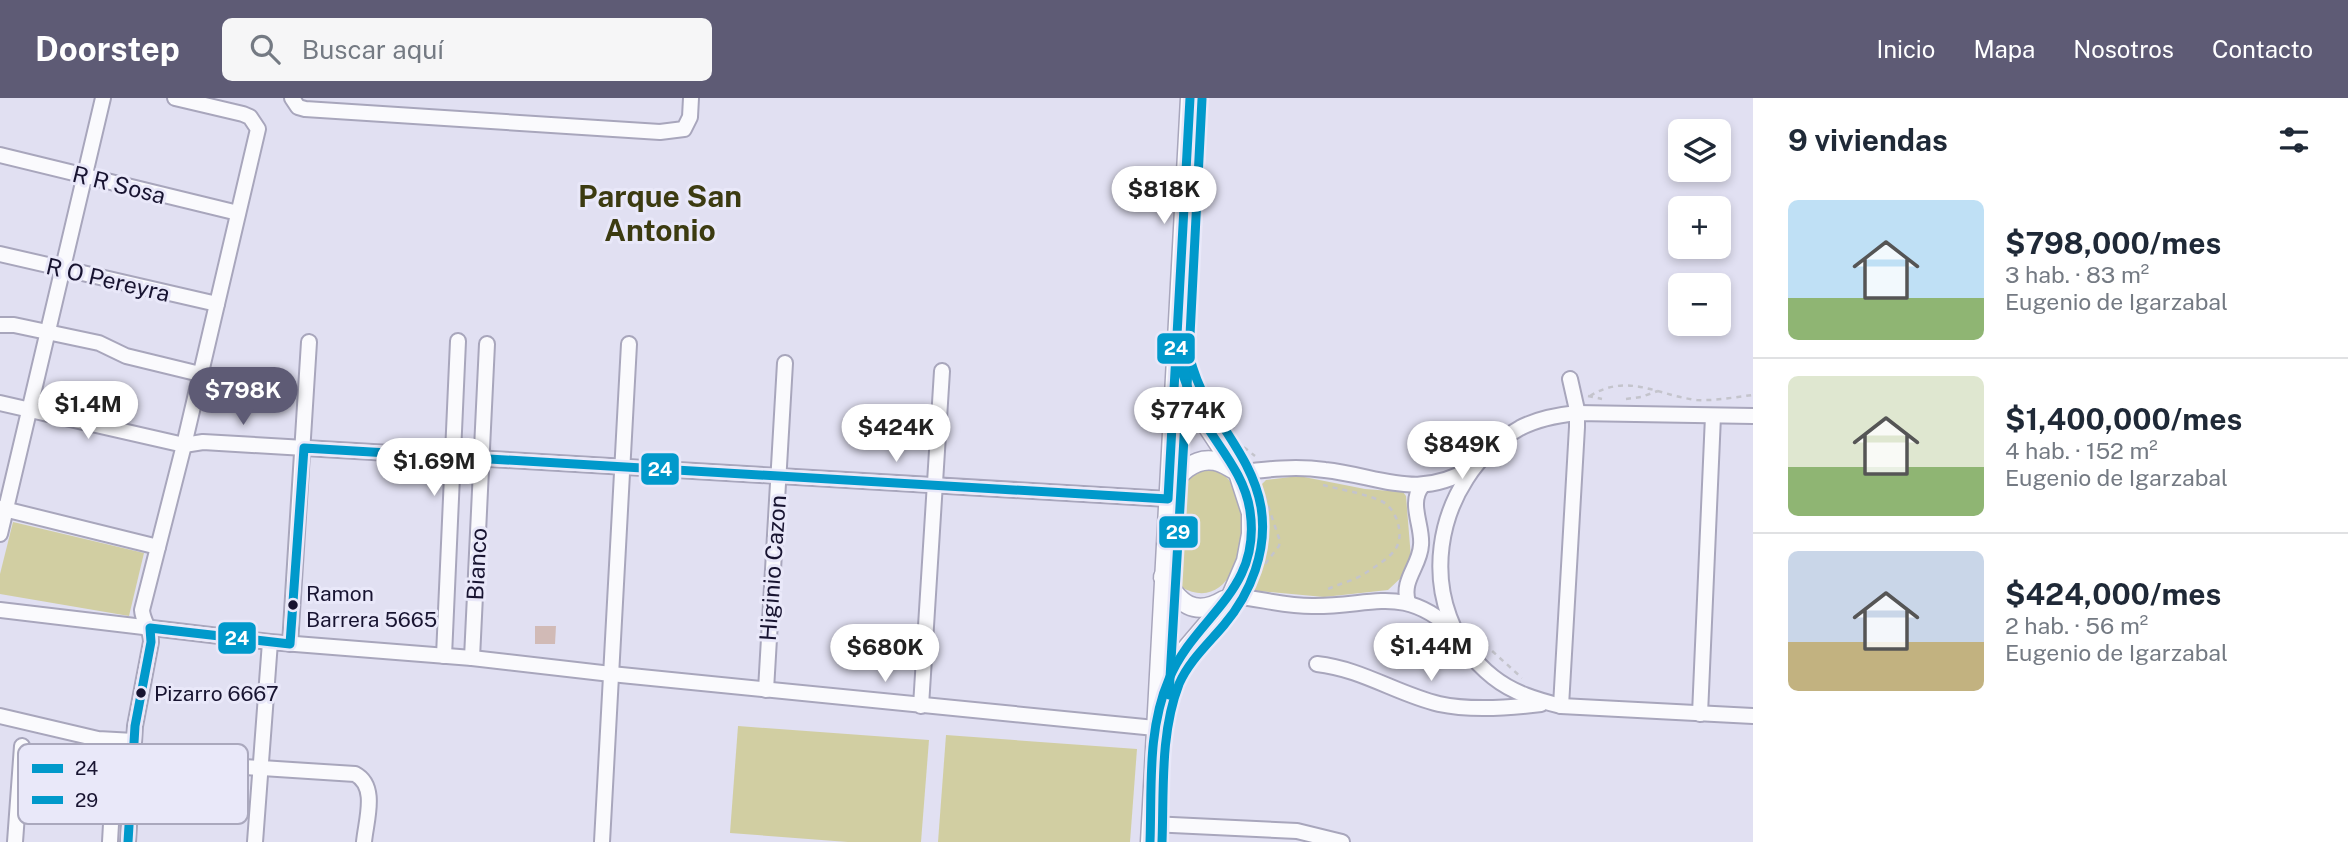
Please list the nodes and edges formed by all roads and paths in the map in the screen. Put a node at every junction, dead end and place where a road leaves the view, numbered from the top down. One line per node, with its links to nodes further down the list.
1 (103, 98): 9 (street)
2 (175, 98): 10 (street)
3 (292, 98): 7 (street)
4 (368, 98): 7 (street)
5 (691, 98): 7 (street)
6 (1190, 98): 20 (main road)
7 (368, 113)
8 (0, 155): 9 (street, R R Sosa)
9 (84, 177): 10 (street, R R Sosa); 12 (street)
10 (239, 214): 13 (street)
11 (0, 254): 12 (street, R O Pereyra)
12 (62, 270): 13 (street, R O Pereyra); 15 (street)
13 (217, 304): 23 (street)
14 (0, 325): 15 (street)
15 (48, 332): 23 (street); 32 (street)
16 (458, 341): 39 (street)
17 (309, 342): 38 (street)
18 (487, 344): 40 (street, Bianco)
19 (629, 344): 41 (street)
20 (1177, 356): 44 (main road); 52 (main road)
21 (785, 363): 45 (street, Higinio Cazon)
22 (942, 371): 48 (street)
23 (200, 374): 37 (street)
24 (1570, 379): 28 (street)
25 (1658, 391): 26 (path); 27 (path); 29 (path)
26 (1753, 394)
27 (1590, 396): 28 (path); 30 (path)
28 (1574, 398): 33 (street)
29 (1622, 400)
30 (1612, 401)
31 (0, 402): 32 (street)
32 (29, 410): 37 (street); 54 (street)
33 (1577, 413): 34 (street); 42 (street); 77 (street)
34 (1713, 416): 35 (street); 79 (street)
35 (1753, 416)
36 (1228, 432): 46 (path)
37 (184, 445): 38 (street); 56 (street)
38 (304, 449): 39 (street); 68 (street)
39 (454, 457): 40 (street); 70 (street)
40 (482, 458): 41 (street); 71 (street, Bianco)
41 (622, 466): 45 (street); 73 (street)
42 (1475, 466): 50 (street); 53 (street)
43 (1330, 471): 46 (street); 50 (street); 51 (path)
44 (1238, 472): 46 (street); 52 (main road); 60 (main road)
45 (779, 476): 48 (street); 76 (street, Higinio Cazon)
46 (1260, 477): 47 (path); 58 (path)
47 (1271, 483)
48 (935, 484): 52 (street); 78 (street)
49 (1320, 484): 51 (path)
50 (1429, 485): 53 (street); 61 (street)
51 (1332, 487): 62 (path)
52 (1168, 499): 57 (main road)
53 (1451, 505): 59 (street)
54 (3, 509): 55 (street); 56 (street)
55 (0, 534)
56 (158, 547): 65 (street)
57 (1163, 577): 60 (main road); 82 (main road)
58 (1254, 577)
59 (1443, 589): 63 (street); 66 (street)
60 (1231, 596): 62 (street); 82 (main road)
61 (1408, 602): 62 (street); 63 (street)
62 (1310, 606)
63 (1424, 608): 66 (street)
64 (0, 610): 65 (street)
65 (150, 628): 67 (street); 83 (street)
66 (1467, 634): 75 (path); 77 (street)
67 (270, 642): 68 (street); 85 (street)
68 (290, 643): 70 (street)
69 (1206, 650): 74 (path)
70 (444, 656): 71 (street)
71 (472, 658): 73 (street)
72 (1317, 664): 77 (street)
73 (611, 674): 76 (street); 95 (street)
74 (1190, 674)
75 (1527, 682)
76 (766, 690): 78 (street)
77 (1556, 705): 79 (street)
78 (921, 706): 82 (street)
79 (1700, 713): 81 (street)
80 (0, 716): 83 (street)
81 (1753, 716)
82 (1156, 722): 89 (main road)
83 (134, 741)
84 (248, 766): 85 (street)
85 (261, 767): 93 (street); 94 (street)
86 (18, 801): 90 (street)
87 (111, 824): 91 (street)
88 (129, 824): 92 (street)
89 (1151, 833): 96 (street)
90 (15, 842)
91 (110, 842)
92 (128, 842)
93 (255, 842)
94 (364, 842)
95 (602, 842)
96 (1342, 842)

